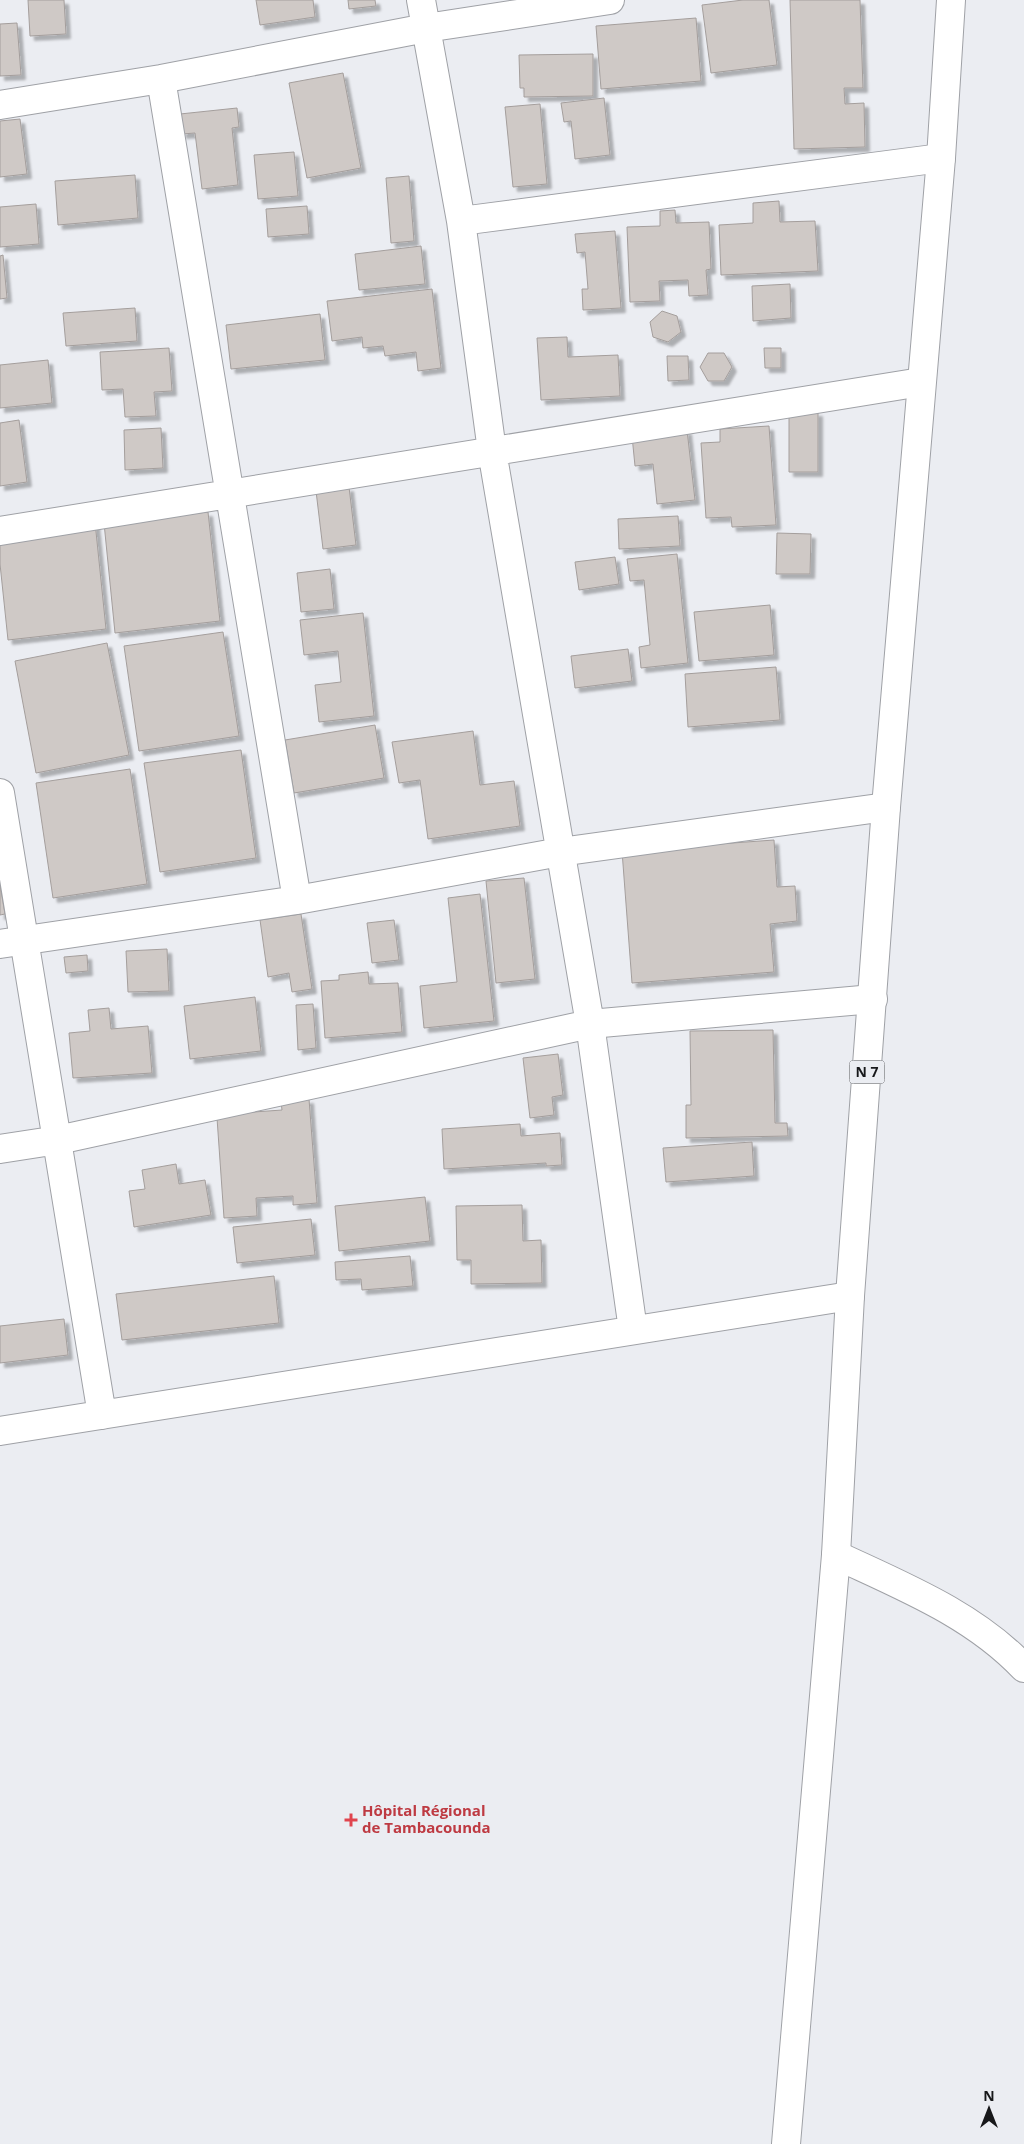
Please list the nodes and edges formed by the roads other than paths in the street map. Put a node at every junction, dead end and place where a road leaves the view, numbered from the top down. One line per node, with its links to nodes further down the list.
1 (422, 0): 4 (main road)
2 (610, 0): 4 (main road)
3 (951, 0): 7 (main road, N 7)
4 (426, 28): 5 (main road); 8 (main road)
5 (161, 79): 6 (main road); 11 (main road)
6 (0, 105)
7 (941, 158): 8 (main road); 9 (main road, N 7)
8 (461, 221): 10 (main road)
9 (921, 382): 10 (main road); 14 (main road, N 7)
10 (492, 451): 11 (main road); 15 (main road)
11 (228, 494): 12 (main road); 16 (main road)
12 (0, 530)
13 (0, 793): 17 (main road)
14 (886, 807): 15 (main road); 18 (main road, N 7)
15 (560, 852): 16 (main road); 19 (main road)
16 (297, 900): 17 (main road)
17 (12, 942): 20 (main road)
18 (873, 999): 19 (main road); 22 (main road, N 7)
19 (590, 1024): 20 (main road); 23 (main road)
20 (58, 1140): 21 (main road); 24 (main road)
21 (0, 1149)
22 (850, 1296): 23 (main road); 26 (main road, N 7)
23 (633, 1330): 24 (main road)
24 (102, 1415): 25 (main road)
25 (0, 1432)
26 (836, 1555): 27 (main road); 28 (main road, N 7)
27 (1024, 1668)
28 (786, 2144)

